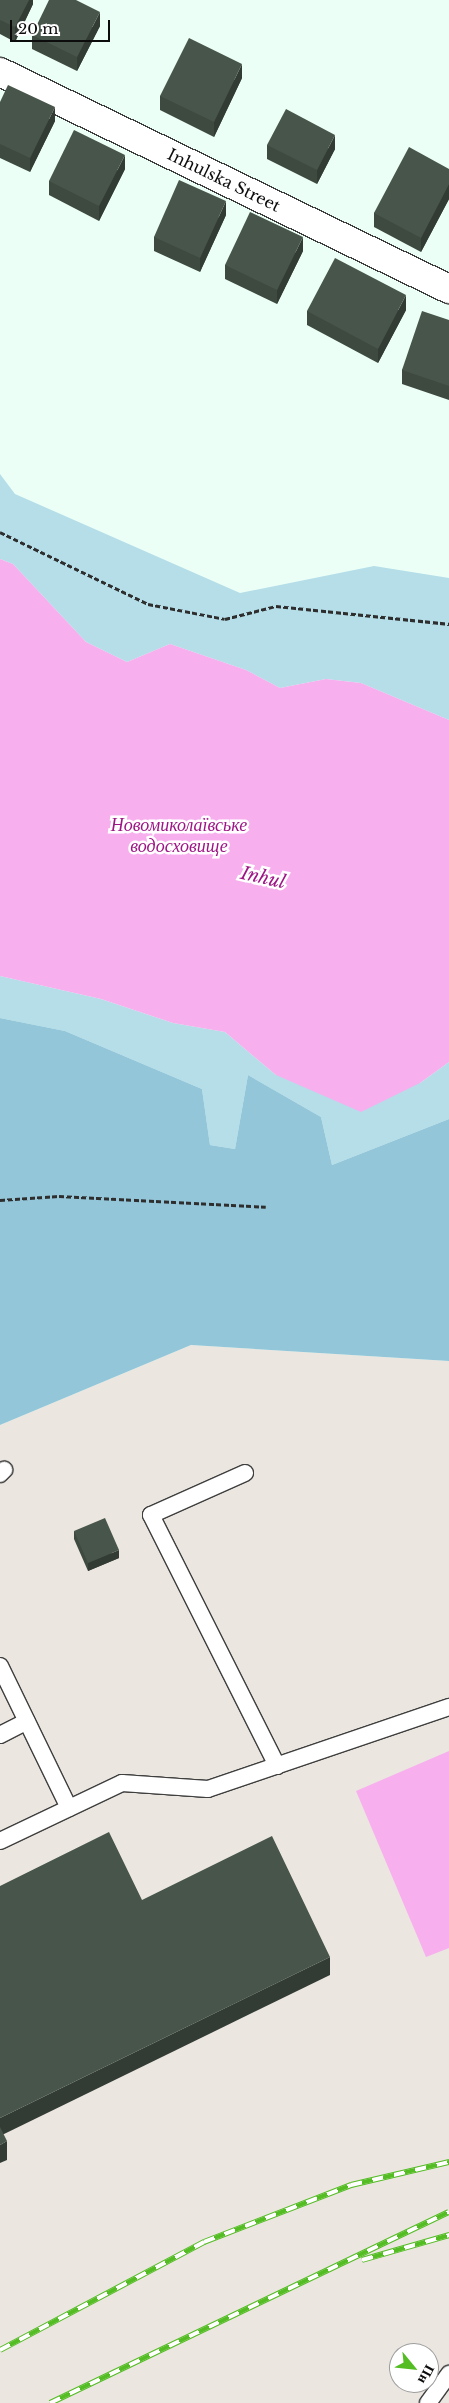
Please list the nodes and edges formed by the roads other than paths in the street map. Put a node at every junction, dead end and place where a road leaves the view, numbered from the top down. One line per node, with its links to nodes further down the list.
1 (0, 72): 2 (street, Inhulska Street)
2 (449, 289)
3 (244, 1473): 8 (lane)
4 (0, 1666): 6 (lane)
5 (449, 1707): 8 (lane)
6 (27, 1721): 7 (lane); 9 (lane)
7 (0, 1735)
8 (277, 1766): 9 (lane)
9 (70, 1808): 10 (lane)
10 (0, 1841)
11 (449, 2374): 12 (lane)
12 (428, 2403)

